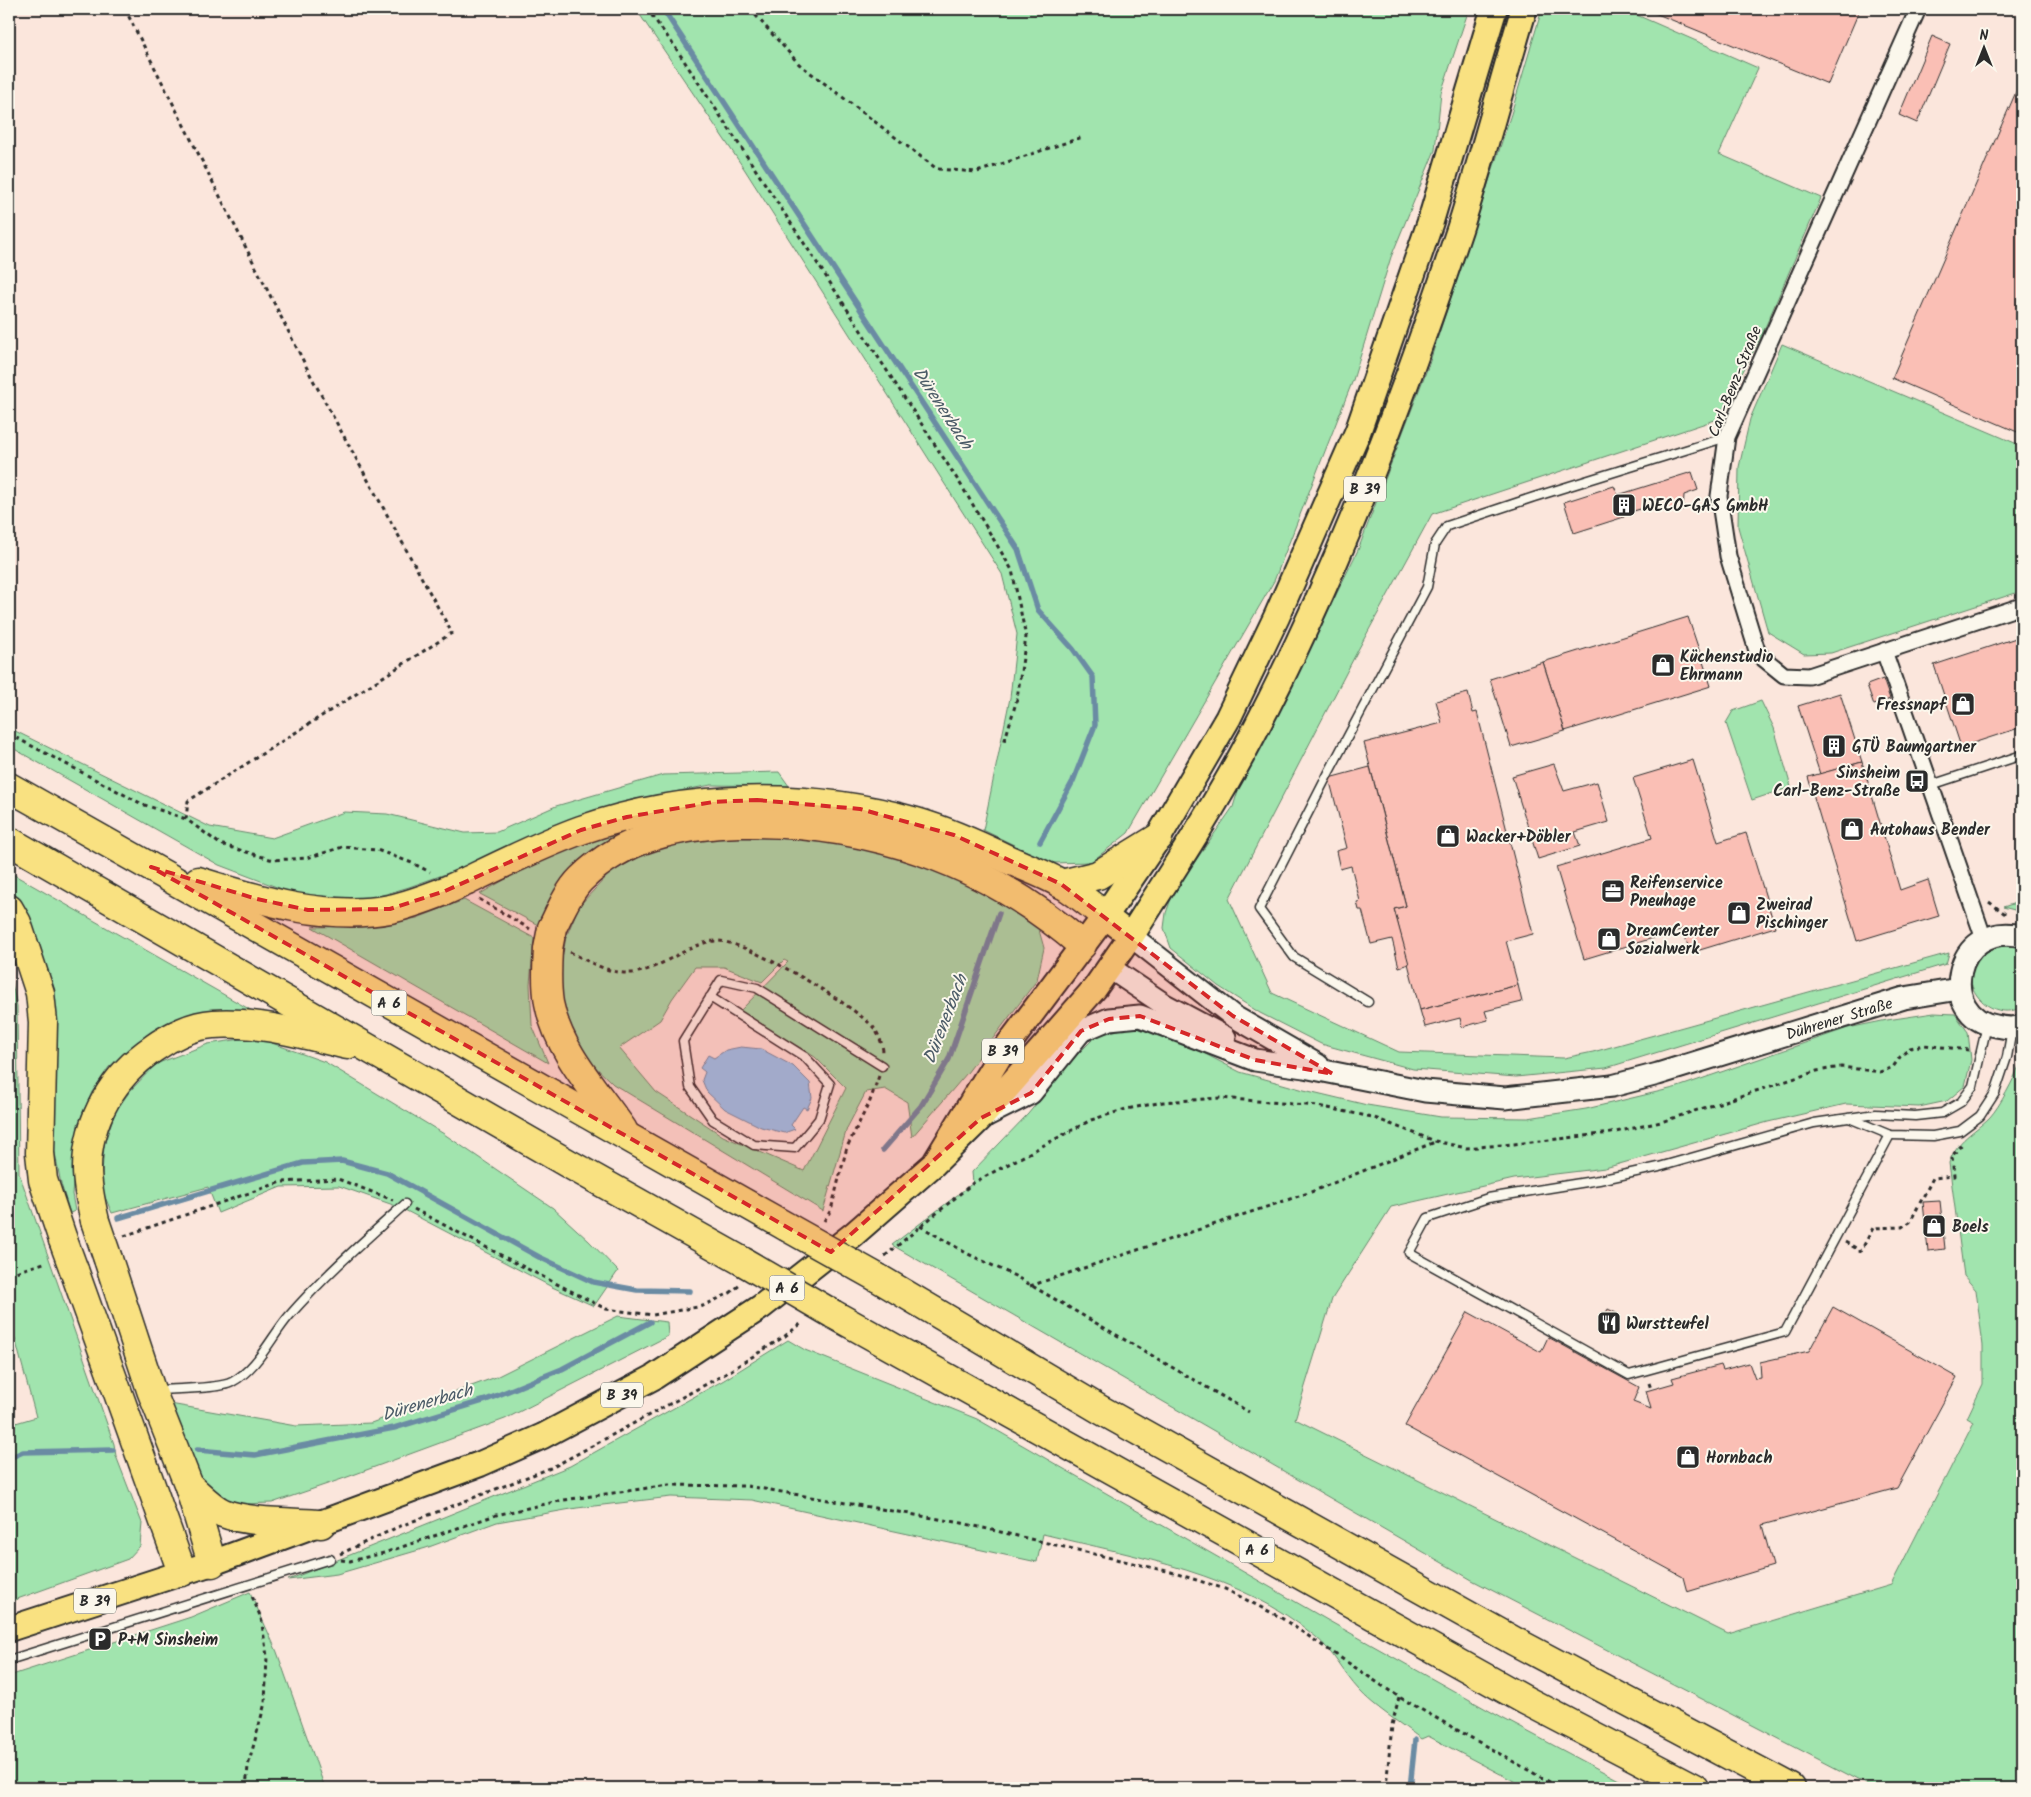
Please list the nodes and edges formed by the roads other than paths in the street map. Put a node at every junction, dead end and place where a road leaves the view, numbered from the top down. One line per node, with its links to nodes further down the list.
1 (1494, 9): 10 (highway, B 39)
2 (1524, 9): 17 (highway, B 39)
3 (1918, 9): 4 (street, Carl-Benz-Straße)
4 (1727, 437): 6 (street, Carl-Benz-Straße); 23 (lane)
5 (2022, 606): 6 (street, Carl-Benz-Straße)
6 (1884, 651): 8 (street)
7 (2022, 755): 8 (lane)
8 (1932, 785): 18 (street)
9 (9, 786): 12 (highway, A 6)
10 (1158, 838): 13 (highway); 15 (highway, B 39)
11 (9, 840): 26 (highway, A 6)
12 (151, 867): 13 (highway); 33 (highway, A 6)
13 (1061, 884): 15 (highway)
14 (9, 909): 41 (highway, bridge)
15 (1105, 916): 17 (main road); 19 (main road, B 39)
16 (2018, 928): 18 (main road)
17 (1131, 936): 20 (main road, B 39); 29 (main road)
18 (1984, 939): 21 (main road)
19 (1082, 945): 20 (main road); 33 (highway); 34 (main road, B 39)
20 (1110, 968): 28 (main road); 31 (main road, B 39)
21 (1959, 988): 24 (main road); 29 (main road, Dührener Straße)
22 (710, 997): 22 (lane); 27 (lane)
23 (1368, 1002)
24 (1987, 1025): 25 (main road); 30 (lane)
25 (2017, 1027): 32 (lane)
26 (375, 1051): 36 (highway, bridge); 44 (highway, A 6, bridge)
27 (882, 1066)
28 (1304, 1068): 29 (main road, Dührener Straße); 31 (main road)
29 (1333, 1074)
30 (1847, 1117): 32 (lane); 32 (lane)
31 (981, 1118): 34 (main road, B 39)
32 (1890, 1136)
33 (628, 1137): 45 (highway, A 6, bridge)
34 (934, 1164): 38 (main road, B 39)
35 (405, 1204): 36 (lane)
36 (151, 1390): 37 (highway)
37 (189, 1486): 38 (highway); 40 (highway)
38 (321, 1524): 40 (main road, B 39)
39 (330, 1559): 43 (lane)
40 (212, 1563): 41 (main road, B 39)
41 (182, 1572): 42 (main road, B 39)
42 (9, 1629)
43 (9, 1660)
44 (1694, 1788)
45 (1791, 1788)

